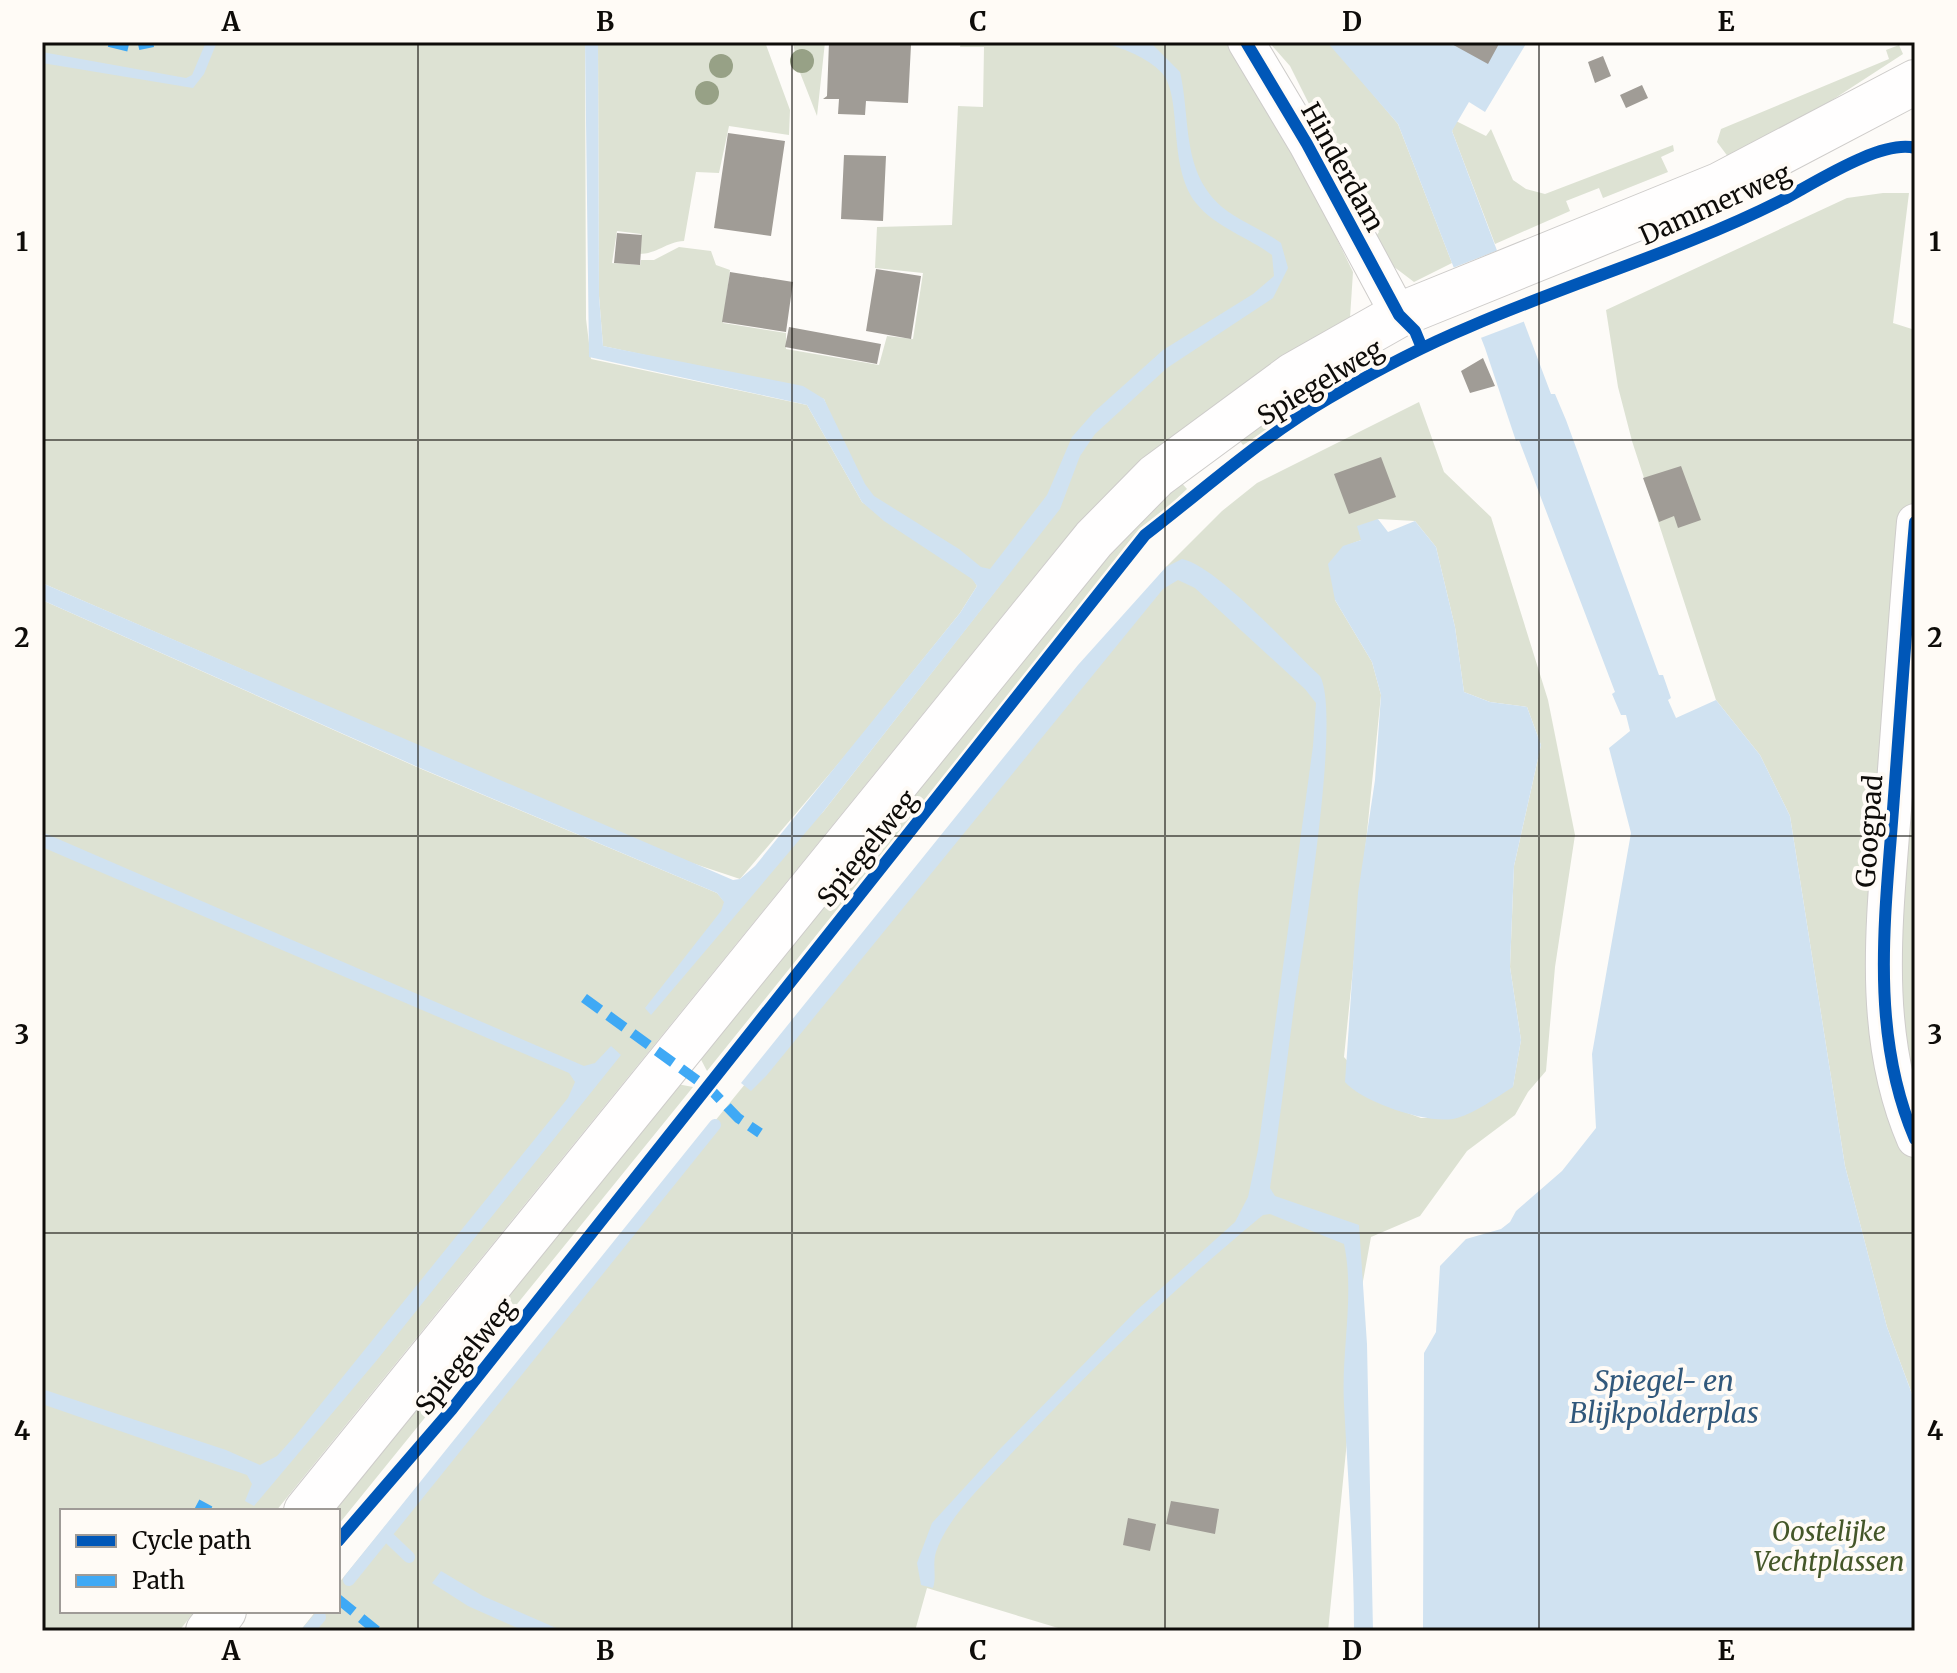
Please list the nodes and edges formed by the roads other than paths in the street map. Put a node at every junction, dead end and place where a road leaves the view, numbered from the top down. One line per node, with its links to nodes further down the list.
1 (1246, 42): 4 (street, Hinderdam)
2 (1915, 82): 3 (main road, Dammerweg)
3 (1517, 266): 4 (main road, Spiegelweg)
4 (1399, 315): 7 (main road, Spiegelweg)
5 (1915, 522): 6 (street, Googpad)
6 (1915, 1139)
7 (308, 1509)
8 (222, 1613): 9 (main road)
9 (208, 1631)

